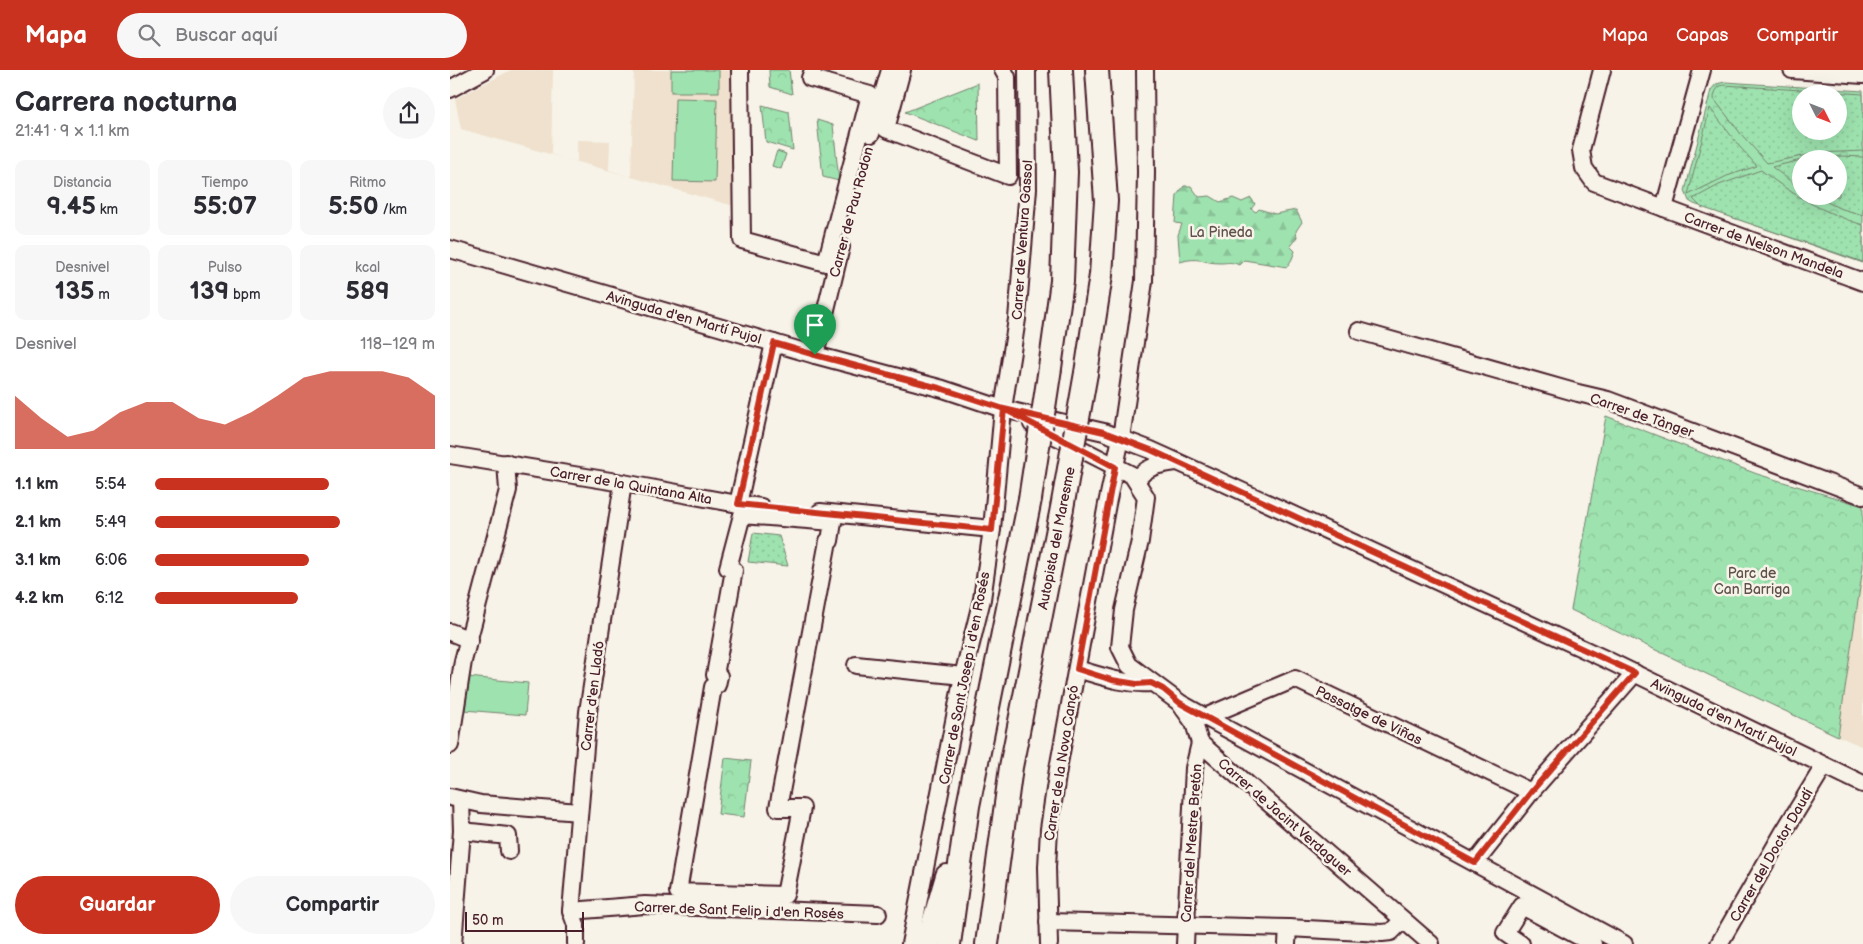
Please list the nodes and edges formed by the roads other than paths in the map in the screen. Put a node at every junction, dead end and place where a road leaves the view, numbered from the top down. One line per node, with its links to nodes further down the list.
1 (485, 70): 15 (street)
2 (740, 70): 3 (street)
3 (813, 70)
4 (890, 70): 21 (street, Carrer de Pau Rodon)
5 (902, 70): 6 (street)
6 (1003, 70)
7 (1027, 70): 22 (street, Carrer de Ventura Gassol)
8 (1061, 70): 50 (highway, bridge)
9 (1097, 70): 68 (highway, Autopista del Maresme, bridge)
10 (1145, 70): 23 (street, Carrer de la Nova Cançó)
11 (1602, 70): 16 (street, Carrer de Nelson Mandela)
12 (1702, 70): 16 (street)
13 (1792, 70): 14 (street)
14 (1863, 75)
15 (450, 89)
16 (1664, 208): 18 (street, Carrer de Nelson Mandela)
17 (450, 249): 20 (street, Avinguda d'en Martí Pujol)
18 (1863, 282)
19 (1359, 331): 30 (street, Carrer de Tànger)
20 (774, 343): 21 (street, Avinguda d'en Martí Pujol); 31 (street)
21 (815, 355): 22 (street, Avinguda d'en Martí Pujol)
22 (1004, 409): 23 (street, Avinguda d'en Martí Pujol); 27 (street); 32 (street, Carrer de Sant Josep i d'en Rosés)
23 (1121, 438): 25 (street, Avinguda d'en Martí Pujol); 27 (street, Carrer de la Nova Cançó)
24 (450, 455): 26 (street, Carrer de la Quintana Alta)
25 (1177, 462): 28 (street); 38 (street, Avinguda d'en Martí Pujol)
26 (506, 464): 29 (street, Carrer de la Quintana Alta); 35 (street)
27 (1115, 467): 28 (street); 37 (street, Carrer de la Nova Cançó)
28 (1137, 481): 40 (street)
29 (623, 482): 31 (street, Carrer de la Quintana Alta); 51 (street, Carrer d'en Lladó)
30 (1863, 496)
31 (738, 504): 32 (street, Carrer de la Quintana Alta)
32 (992, 530): 39 (street, Carrer de Sant Josep i d'en Rosés)
33 (728, 568): 33 (street)
34 (450, 632): 35 (street)
35 (470, 640): 42 (street)
36 (856, 665): 39 (street)
37 (1077, 669): 40 (street); 59 (street, Carrer de la Nova Cançó)
38 (1635, 673): 46 (street, Avinguda d'en Martí Pujol); 48 (street)
39 (963, 676): 65 (street, Carrer de Sant Josep i d'en Rosés)
40 (1151, 683): 41 (street)
41 (1180, 703): 43 (street); 44 (street, Carrer de Jacint Verdaguer)
42 (452, 715): 45 (street)
43 (1205, 717): 48 (street, Passatge de Viñas); 54 (street)
44 (1200, 743): 58 (street, Carrer de Jacint Verdaguer); 60 (street, Carrer del Mestre Bretón)
45 (450, 745)
46 (1824, 766): 47 (street, Avinguda d'en Martí Pujol); 75 (street, Carrer del Doctor Daudí)
47 (1863, 784)
48 (1531, 792): 54 (street)
49 (456, 799): 51 (street); 52 (street)
50 (968, 806): 66 (highway); 67 (highway)
51 (579, 812): 56 (street, Carrer d'en Lladó)
52 (462, 831): 53 (street); 55 (street)
53 (509, 851)
54 (1475, 863): 74 (street)
55 (453, 902): 63 (street)
56 (570, 911): 57 (street, Carrer de Sant Felip i d'en Rosés); 64 (street, Carrer d'en Lladó)
57 (878, 914)
58 (1403, 920): 62 (street); 71 (street, Carrer de Jacint Verdaguer)
59 (1048, 922): 60 (street); 69 (street, Carrer de la Nova Cançó)
60 (1186, 926): 61 (street); 70 (street, Carrer del Mestre Bretón)
61 (1287, 936): 62 (street)
62 (1395, 938)
63 (453, 944)
64 (576, 944)
65 (910, 944)
66 (927, 944)
67 (949, 944)
68 (987, 944)
69 (1048, 944)
70 (1185, 944)
71 (1431, 944)
72 (1521, 944): 73 (street)
73 (1593, 944)
74 (1624, 944)
75 (1719, 944)

